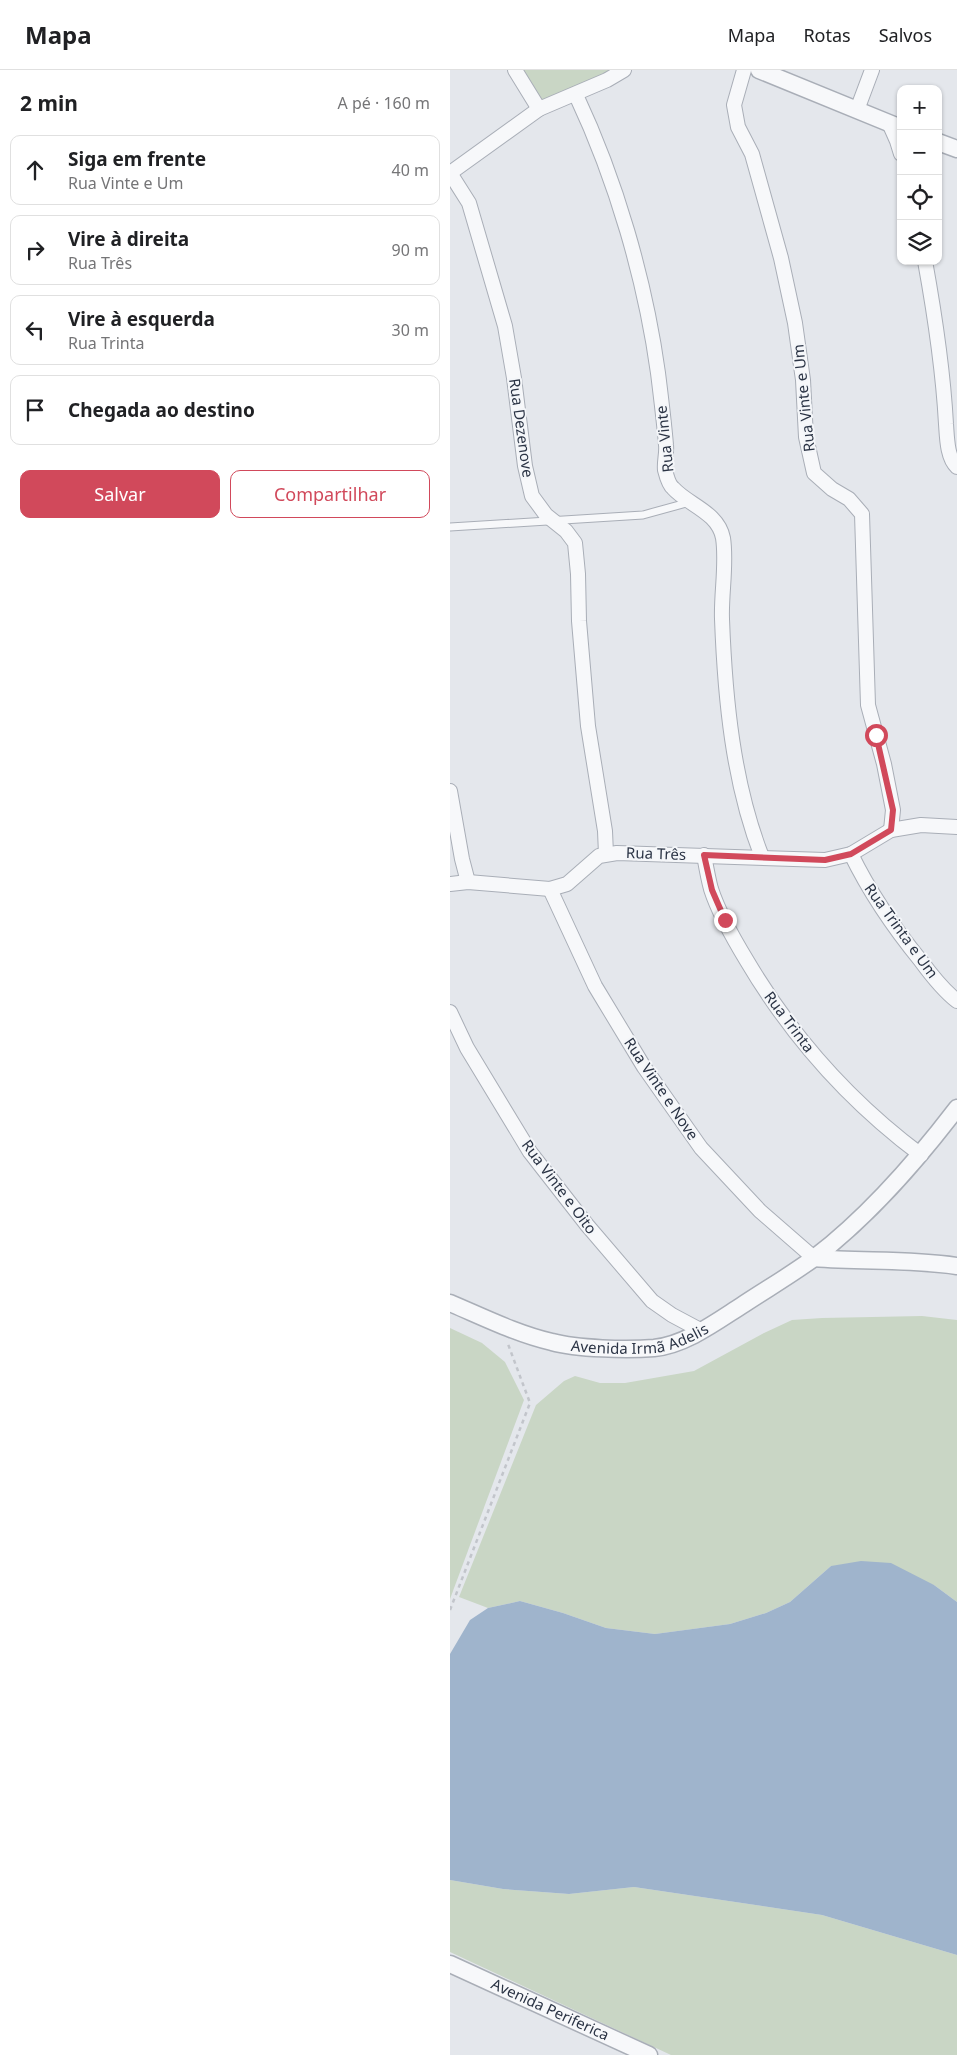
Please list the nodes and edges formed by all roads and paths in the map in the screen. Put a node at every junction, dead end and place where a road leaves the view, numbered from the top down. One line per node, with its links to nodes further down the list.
1 (515, 70): 7 (street)
2 (624, 70): 6 (street)
3 (744, 70): 21 (street, Rua Vinte e Um)
4 (759, 70): 8 (street)
5 (872, 70): 8 (street)
6 (576, 95): 7 (street); 16 (street, Rua Vinte)
7 (539, 109): 13 (street)
8 (857, 110): 9 (street)
9 (895, 125): 10 (street)
10 (897, 141)
11 (942, 143): 12 (street)
12 (957, 149)
13 (450, 173): 17 (street, Rua Dezenove)
14 (926, 265): 15 (street)
15 (957, 467)
16 (692, 501): 17 (lane); 25 (street, Rua Vinte)
17 (553, 520): 18 (lane); 22 (street, Rua Dezenove)
18 (450, 527)
19 (450, 791): 26 (street)
20 (957, 827): 21 (street, Rua Três)
21 (891, 830): 23 (street, Rua Três)
22 (606, 854): 24 (street, Rua Três); 28 (street, Rua Três)
23 (851, 854): 25 (street, Rua Três); 29 (street, Rua Trinta e Um)
24 (704, 855): 25 (street, Rua Três); 32 (street, Rua Trinta)
25 (762, 857)
26 (468, 882): 27 (street); 28 (street)
27 (450, 884)
28 (550, 890): 33 (street, Rua Vinte e Nove)
29 (957, 1002)
30 (450, 1012): 37 (street, Rua Vinte e Oito)
31 (957, 1108): 32 (street, Avenida Irmã Adelis)
32 (920, 1155): 33 (street, Avenida Irmã Adelis)
33 (814, 1258): 34 (street); 37 (street, Avenida Irmã Adelis)
34 (957, 1266)
35 (450, 1303): 36 (street, Avenida Irmã Adelis)
36 (500, 1324): 37 (street, Avenida Irmã Adelis); 38 (path)
37 (702, 1331)
38 (450, 1610)
39 (450, 1964): 40 (street, Avenida Periferica)
40 (619, 2048): 41 (street, Avenida Periferica)
41 (649, 2055)

